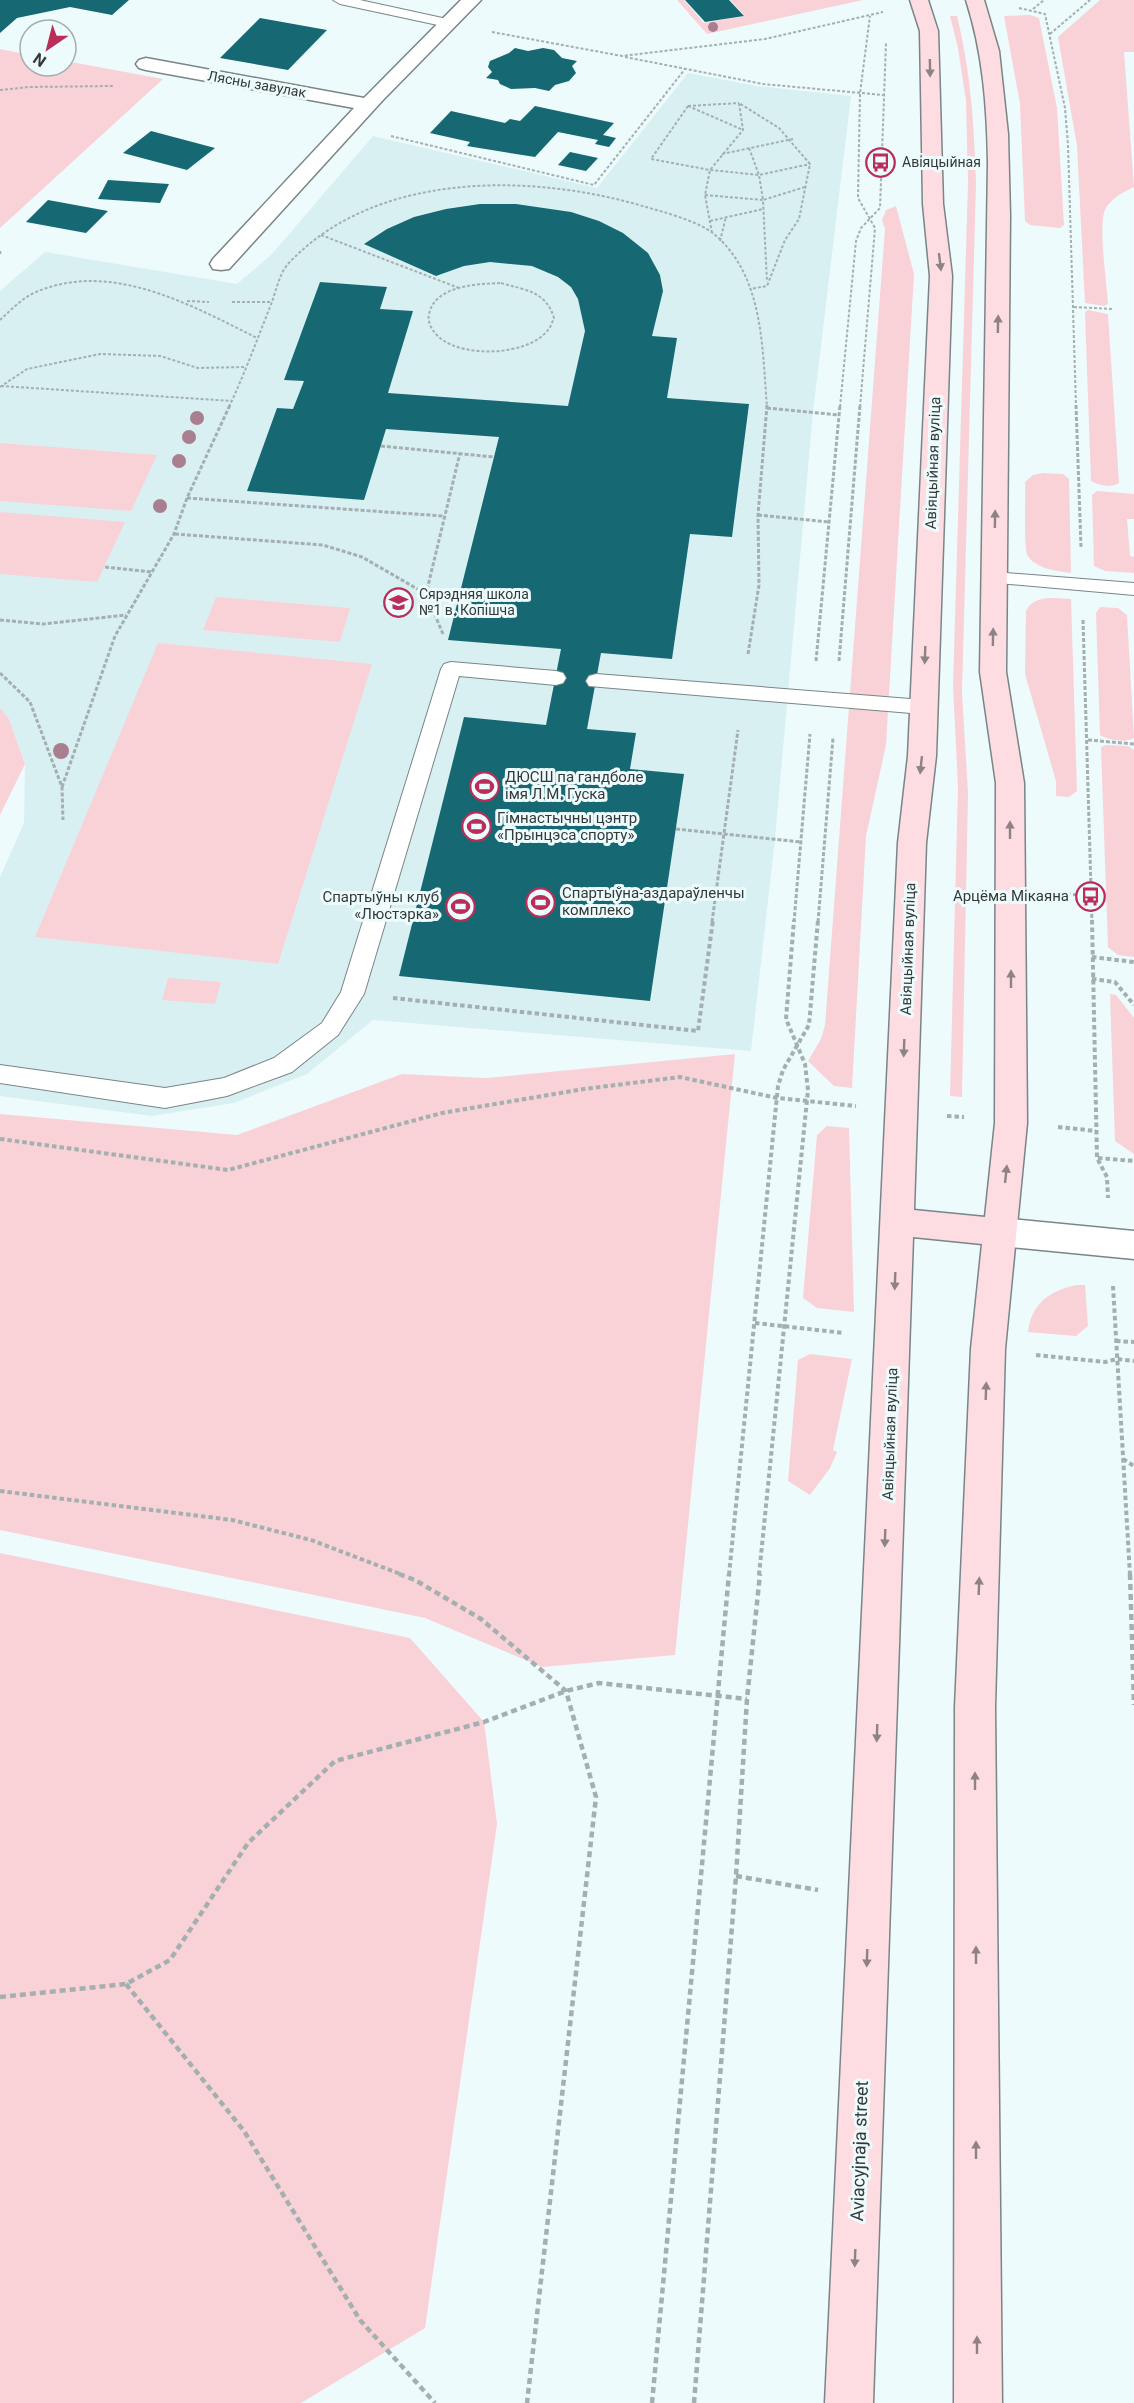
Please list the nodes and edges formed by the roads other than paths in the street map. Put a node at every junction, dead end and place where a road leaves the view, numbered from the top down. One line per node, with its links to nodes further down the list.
1 (340, 0): 5 (lane)
2 (472, 0): 5 (street)
3 (919, 0): 13 (main road, Авіяцыйная вуліца, one-way to 13)
4 (975, 0): 9 (main road, one-way to 4)
5 (447, 23): 7 (street)
6 (146, 64): 7 (street, Лясны завулак)
7 (367, 104): 8 (street)
8 (221, 264)
9 (994, 578): 10 (lane); 16 (main road, one-way to 9)
10 (1134, 589)
11 (556, 678): 14 (lane)
12 (596, 681): 13 (lane)
13 (923, 707): 15 (main road, Авіяцыйная вуліца, one-way to 15)
14 (0, 1074)
15 (897, 1222): 16 (main road); 18 (main road, Авіяцыйная вуліца, one-way to 18)
16 (1000, 1232): 17 (street); 20 (main road, one-way to 16)
17 (1134, 1245)
18 (870, 1900): 19 (main road, Aviacyjnaja street, one-way to 19)
19 (849, 2403)
20 (978, 2403)

